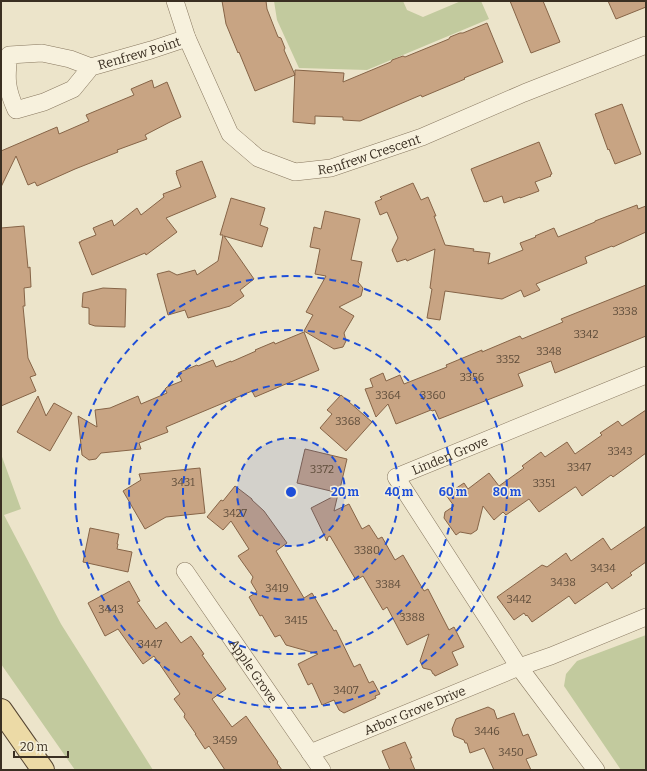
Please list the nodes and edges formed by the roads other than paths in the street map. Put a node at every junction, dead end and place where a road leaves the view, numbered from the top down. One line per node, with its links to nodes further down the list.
1 (175, 1): 2 (street, Renfrew Crescent)
2 (187, 38): 3 (street, Renfrew Crescent); 4 (street, Renfrew Point)
3 (646, 45)
4 (91, 68): 4 (street, Renfrew Point)
5 (646, 375): 8 (street, Linden Grove)
6 (185, 571): 10 (street, Apple Grove)
7 (646, 617): 8 (street, Arbor Grove Drive)
8 (519, 667): 10 (street, Arbor Grove Drive); 13 (street)
9 (1, 710): 11 (main road)
10 (310, 753): 12 (street, Apple Grove)
11 (43, 770)
12 (322, 770)
13 (596, 770)

